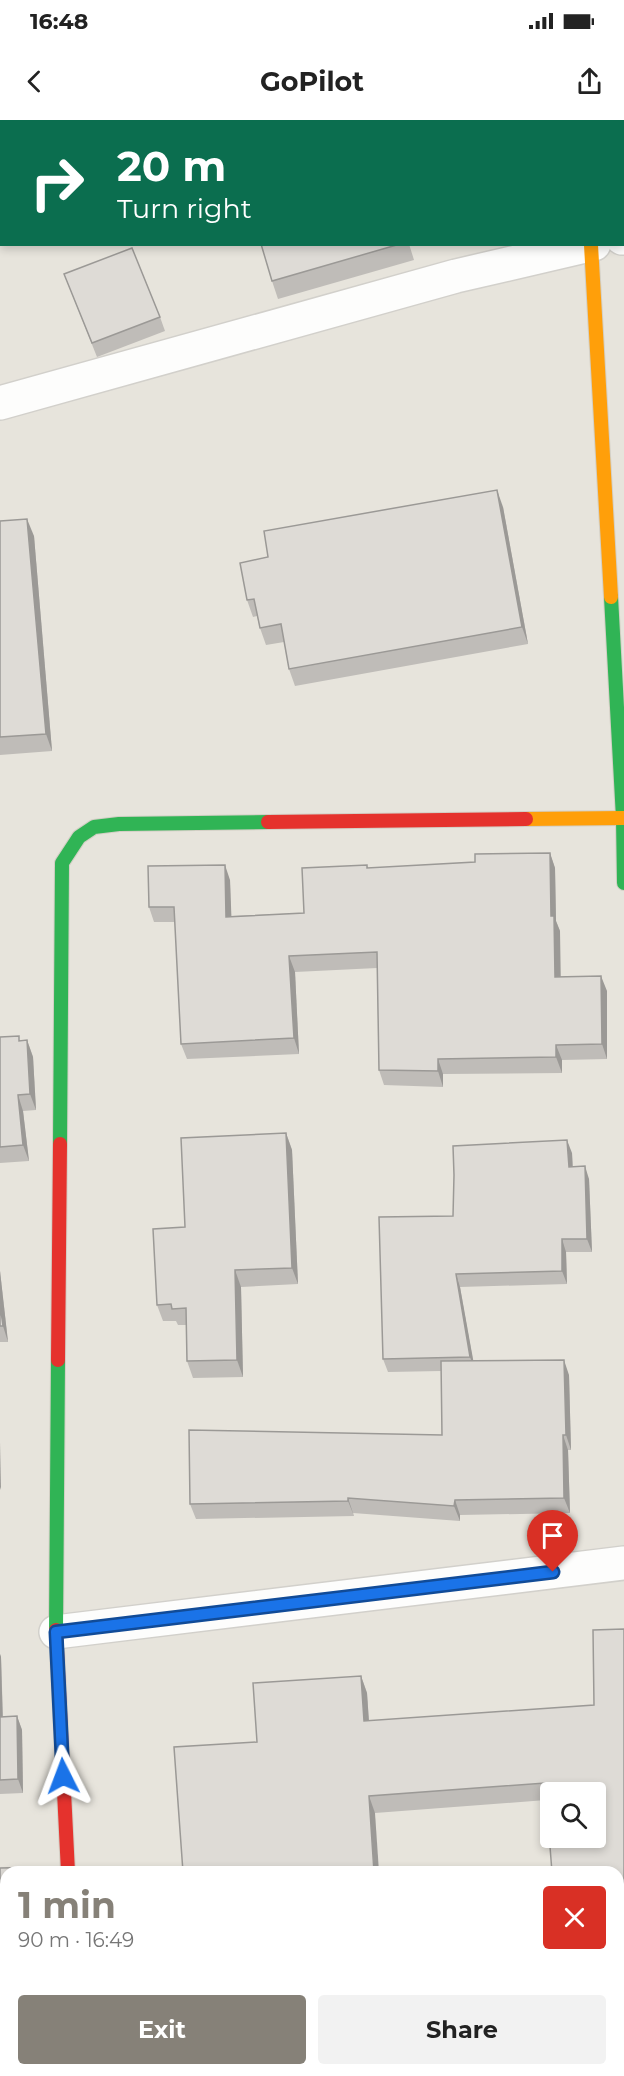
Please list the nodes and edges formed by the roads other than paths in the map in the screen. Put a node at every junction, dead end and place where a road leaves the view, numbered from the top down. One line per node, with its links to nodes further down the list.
1 (588, 246): 3 (street)
2 (592, 246): 4 (street)
3 (0, 403)
4 (623, 818): 5 (street); 7 (street)
5 (624, 883)
6 (624, 1563): 7 (street)
7 (56, 1632): 8 (street)
8 (68, 1866)

